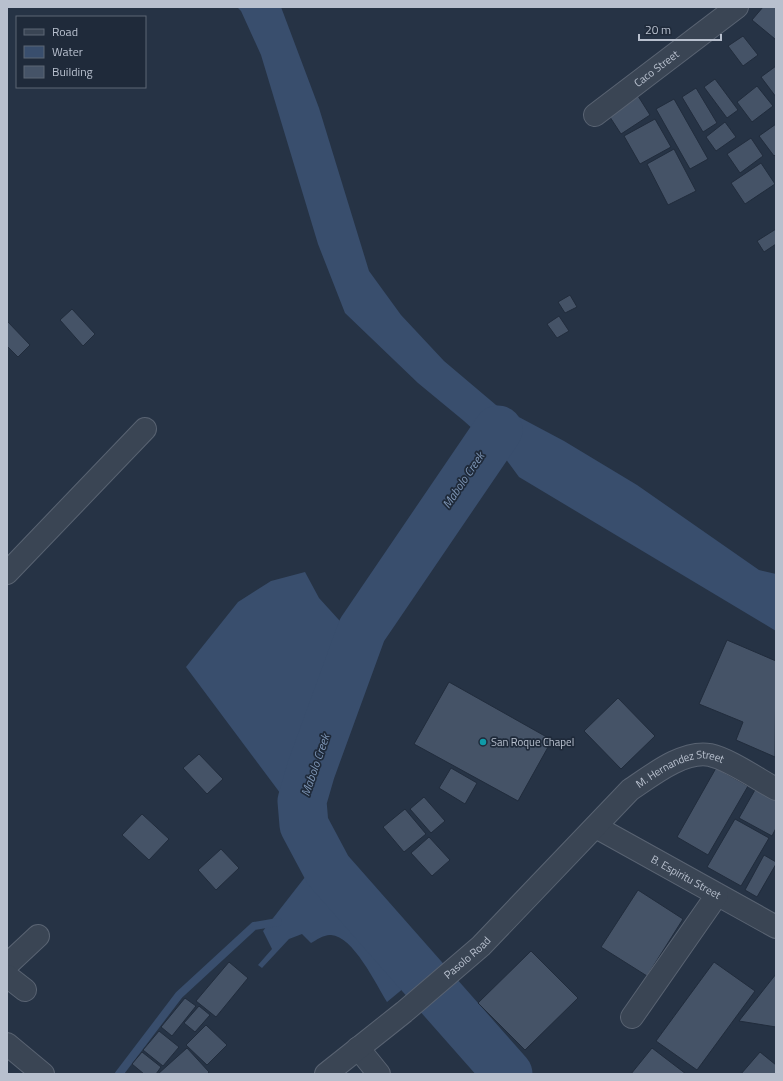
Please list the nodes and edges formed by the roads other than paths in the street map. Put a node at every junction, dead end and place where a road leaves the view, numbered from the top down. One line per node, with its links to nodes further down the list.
1 (737, 7): 2 (street, Caco Street)
2 (595, 115)
3 (145, 429): 4 (street)
4 (7, 573)
5 (776, 789): 6 (street, M. Hernandez Street)
6 (596, 827): 7 (street, B. Espiritu Street); 15 (street, Pasolo Road)
7 (717, 895): 8 (street, B. Espiritu Street); 13 (street)
8 (776, 927)
9 (38, 936): 10 (street)
10 (7, 965)
11 (7, 976): 12 (street)
12 (25, 990)
13 (632, 1018)
14 (7, 1044): 16 (street)
15 (358, 1048): 17 (street, Pasolo Road); 18 (street)
16 (43, 1074)
17 (326, 1074)
18 (379, 1074)

